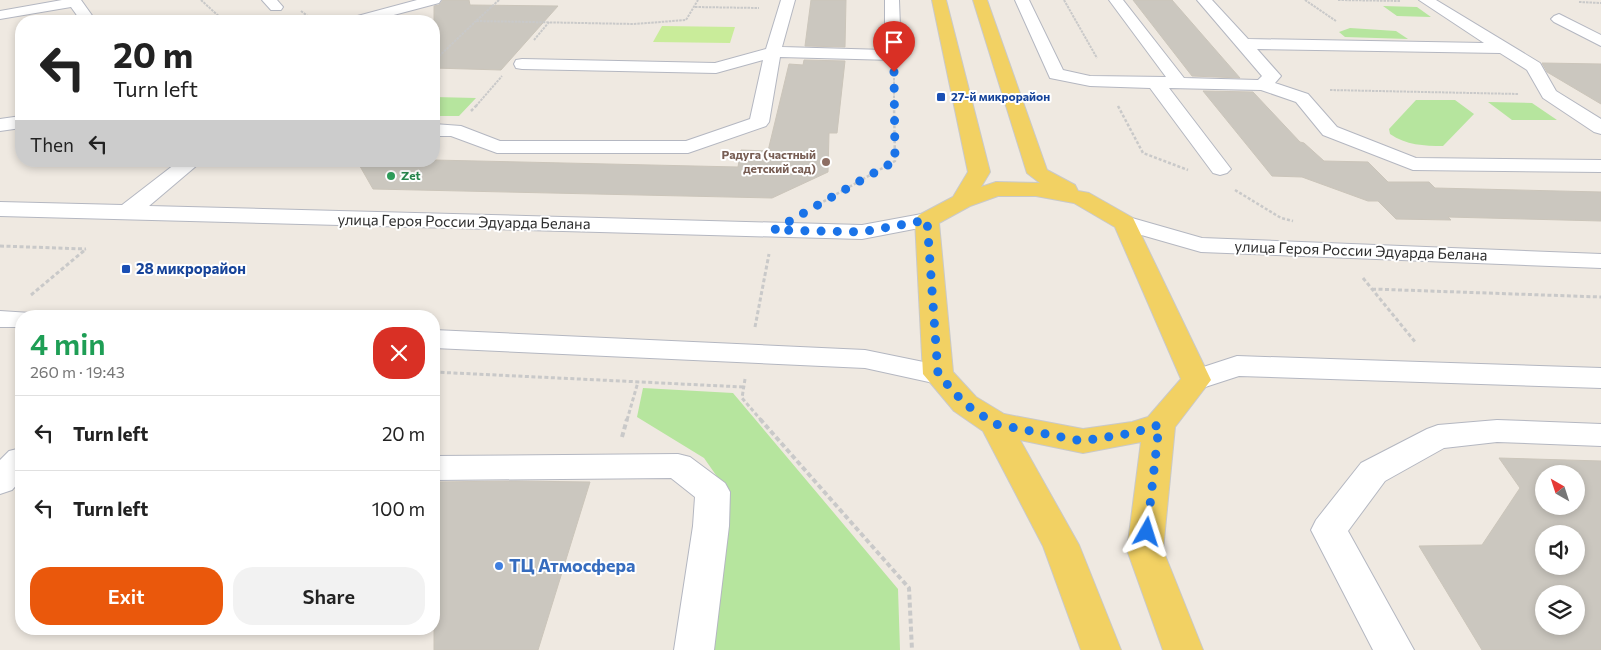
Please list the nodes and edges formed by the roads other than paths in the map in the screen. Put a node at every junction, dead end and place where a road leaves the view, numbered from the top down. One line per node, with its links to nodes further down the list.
1 (434, 0): 11 (street)
2 (892, 0): 20 (street)
3 (939, 0): 33 (main road)
4 (980, 0): 32 (main road)
5 (1022, 0): 22 (street)
6 (1116, 0): 23 (street)
7 (1204, 0): 18 (street)
8 (75, 1): 12 (street); 13 (street)
9 (1428, 1): 19 (street)
10 (787, 4): 20 (street)
11 (398, 10): 14 (street); 15 (street)
12 (0, 15)
13 (84, 15)
14 (378, 15)
15 (391, 15)
16 (1559, 19): 17 (street)
17 (1601, 41)
18 (1244, 44): 19 (street); 24 (street)
19 (1503, 48): 27 (street)
20 (773, 52): 21 (street); 28 (street)
21 (522, 64)
22 (1155, 82): 23 (street); 31 (street)
23 (1179, 83): 24 (street)
24 (1270, 87): 29 (street)
25 (15, 123): 26 (street)
26 (0, 126)
27 (1601, 128)
28 (440, 130)
29 (1601, 166)
30 (184, 167): 35 (street)
31 (1220, 169)
32 (1081, 198): 33 (main road); 37 (main road)
33 (962, 201): 36 (main road)
34 (0, 210): 35 (street, улица Героя России Эдуарда Белана)
35 (125, 214): 36 (street, улица Героя России Эдуарда Белана)
36 (927, 220): 42 (main road)
37 (1125, 223): 38 (street, улица Героя России Эдуарда Белана); 44 (main road)
38 (1601, 261)
39 (15, 312): 40 (street)
40 (0, 319)
41 (440, 339): 42 (street)
42 (938, 374): 45 (main road)
43 (1601, 378): 44 (street)
44 (1196, 380): 46 (main road)
45 (995, 424): 46 (main road); 52 (main road)
46 (1159, 425): 53 (main road)
47 (1601, 435): 54 (street)
48 (15, 466): 50 (street)
49 (440, 468): 51 (street)
50 (0, 481)
51 (694, 650)
52 (1101, 650)
53 (1183, 650)
54 (1394, 650)

